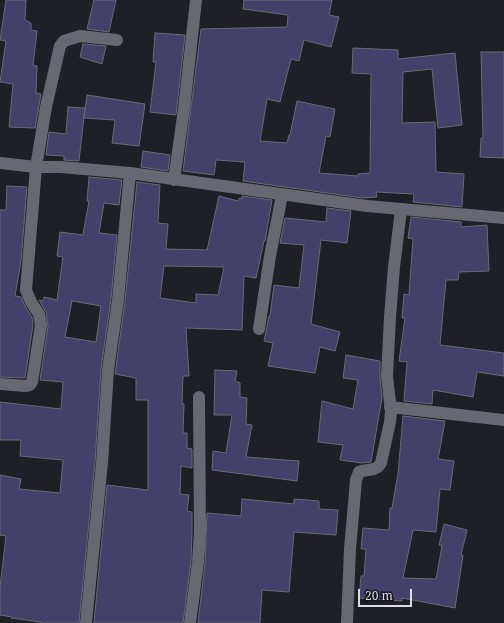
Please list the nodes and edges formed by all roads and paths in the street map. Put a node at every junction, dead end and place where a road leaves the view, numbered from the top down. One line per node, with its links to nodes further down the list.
1 (196, 0): 6 (street)
2 (117, 40): 4 (street)
3 (0, 163): 4 (street)
4 (36, 167): 5 (street); 11 (street)
5 (130, 173): 6 (street); 15 (street)
6 (174, 180): 7 (street)
7 (282, 195): 8 (street); 10 (street)
8 (401, 210): 9 (street); 13 (street)
9 (504, 218)
10 (259, 328)
11 (0, 384)
12 (200, 397): 16 (street)
13 (390, 407): 14 (street); 17 (street)
14 (504, 420)
15 (86, 623)
16 (190, 623)
17 (347, 623)

